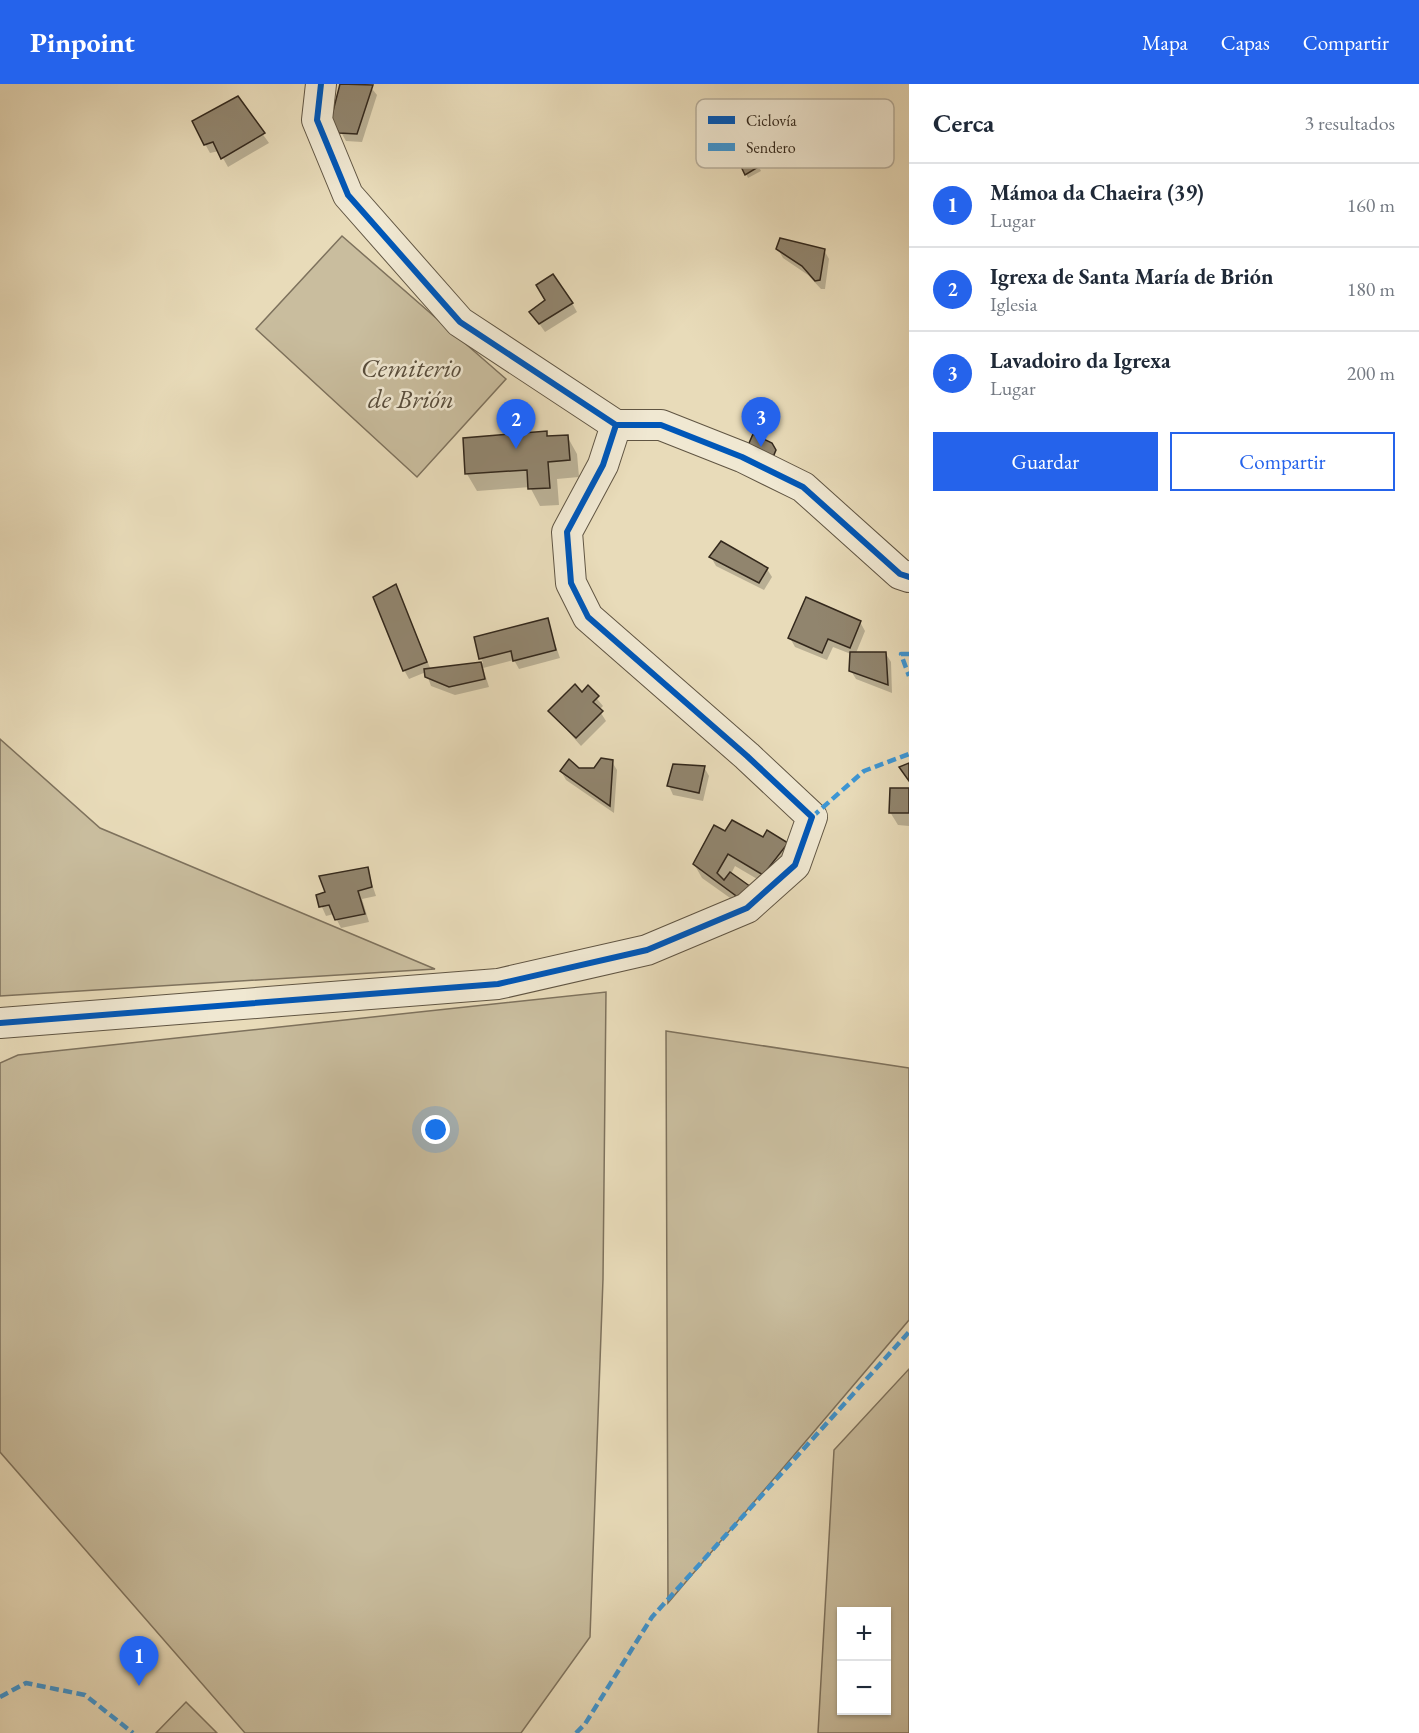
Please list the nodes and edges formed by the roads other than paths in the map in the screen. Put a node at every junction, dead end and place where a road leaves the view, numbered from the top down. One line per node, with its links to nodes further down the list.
1 (321, 84): 2 (street)
2 (616, 425): 3 (street); 4 (street)
3 (909, 578)
4 (0, 1023)

